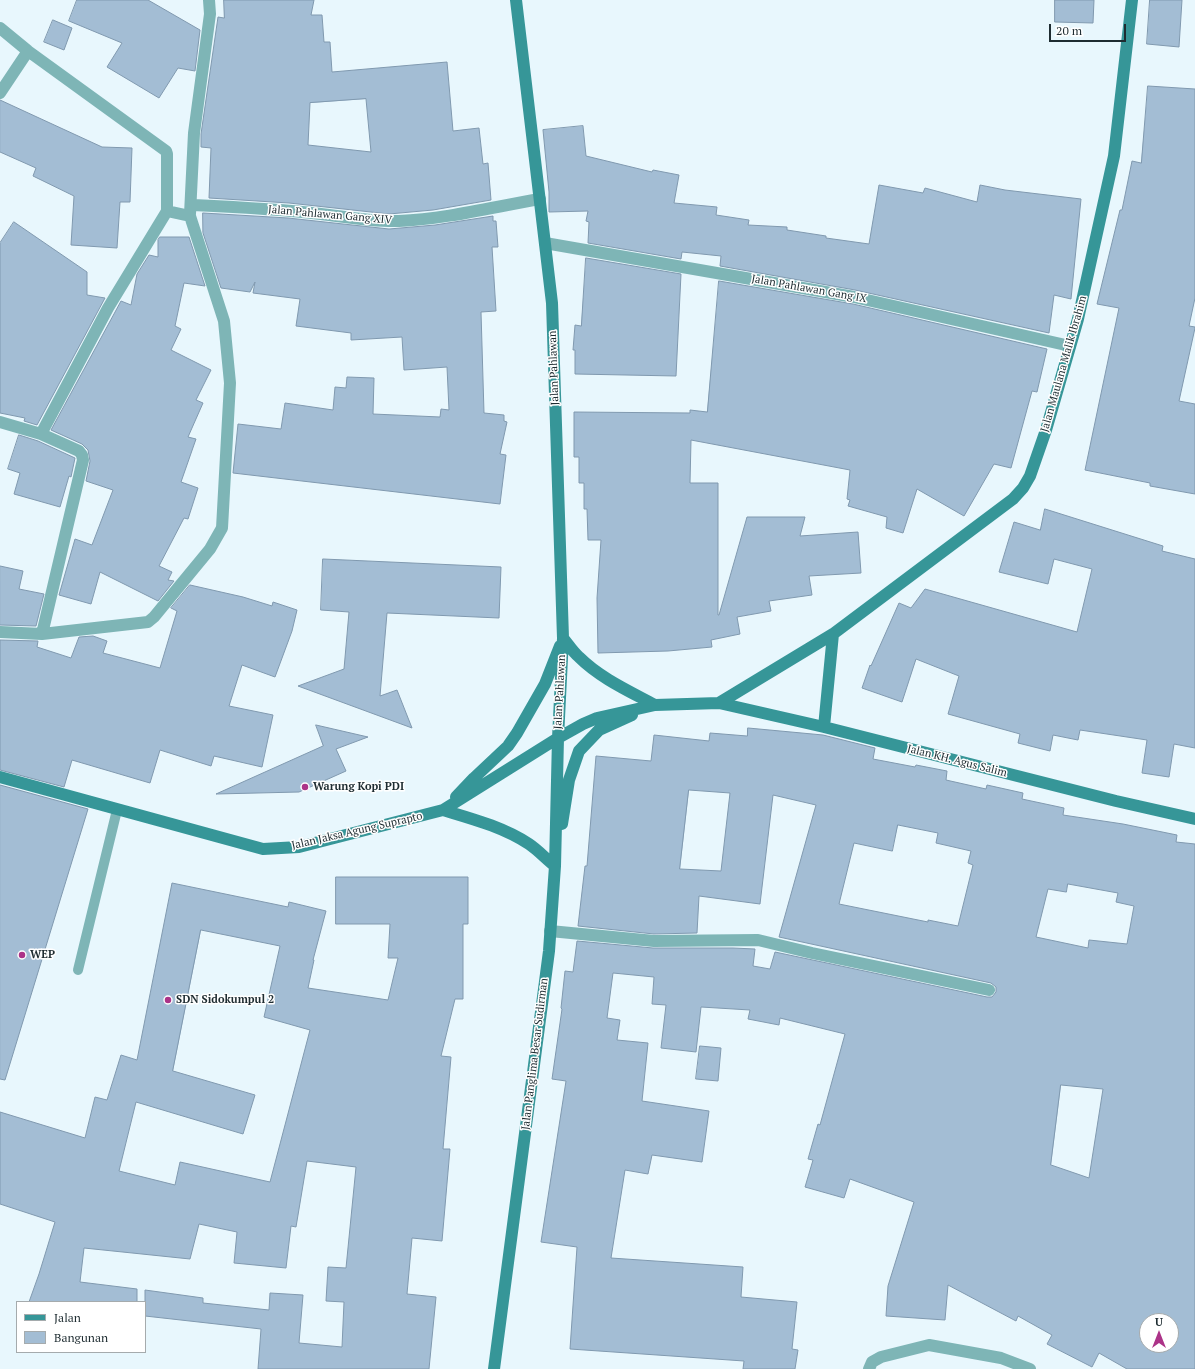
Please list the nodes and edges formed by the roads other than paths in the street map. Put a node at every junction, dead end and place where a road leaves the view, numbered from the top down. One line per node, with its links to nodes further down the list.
1 (209, 0): 9 (street)
2 (516, 0): 7 (main road, Jalan Pahlawan)
3 (1132, 0): 11 (main road, Jalan Maulana Malik Ibrahim)
4 (0, 28): 5 (street)
5 (28, 51): 6 (street); 8 (street)
6 (0, 93)
7 (540, 198): 9 (street, Jalan Pahlawan Gang XIV); 10 (main road, Jalan Pahlawan)
8 (167, 211): 9 (street, Jalan Pahlawan Gang XIV); 13 (street)
9 (190, 211): 15 (street)
10 (545, 243): 11 (street, Jalan Pahlawan Gang IX); 17 (main road, Jalan Pahlawan)
11 (1070, 346): 16 (main road, Jalan Maulana Malik Ibrahim)
12 (0, 422): 13 (street)
13 (41, 434): 15 (street)
14 (0, 632): 15 (street)
15 (42, 634)
16 (833, 634): 18 (main road, Jalan Maulana Malik Ibrahim); 20 (main road)
17 (563, 638): 19 (main road); 21 (main road, Jalan Pahlawan); 24 (main road)
18 (719, 703): 19 (main road); 20 (main road, Jalan KH. Agus Salim)
19 (655, 705): 21 (main road, Jalan Jaksa Agung Suprapto); 26 (main road)
20 (824, 727): 25 (main road, Jalan KH. Agus Salim)
21 (558, 738): 24 (main road, Jalan Jaksa Agung Suprapto); 26 (main road, Jalan Panglima Besar Sudirman)
22 (0, 777): 23 (main road, Jalan Jaksa Agung Suprapto)
23 (117, 810): 24 (main road, Jalan Jaksa Agung Suprapto); 28 (lane)
24 (444, 810): 26 (main road)
25 (1195, 818)
26 (555, 866): 27 (main road, Jalan Panglima Besar Sudirman)
27 (550, 931): 29 (street); 30 (main road, Jalan Panglima Besar Sudirman)
28 (78, 970)
29 (989, 990)
30 (494, 1369)
31 (870, 1369): 32 (street)
32 (1030, 1369)

